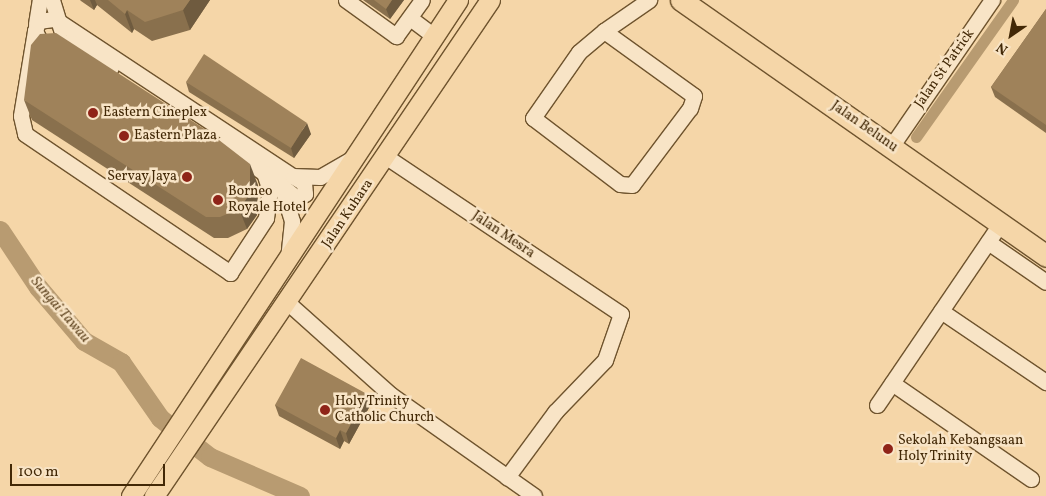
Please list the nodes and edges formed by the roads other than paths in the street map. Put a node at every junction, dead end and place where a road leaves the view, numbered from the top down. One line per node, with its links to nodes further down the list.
1 (40, 0): 13 (street)
2 (52, 0): 12 (street)
3 (346, 0): 11 (street)
4 (422, 0): 11 (street)
5 (458, 0): 15 (main road, Jalan Kuhara)
6 (490, 0): 20 (main road, Jalan Kuhara)
7 (649, 0): 14 (street)
8 (681, 0): 23 (highway, Jalan Belunu)
9 (701, 0): 18 (highway, Jalan Belunu)
10 (992, 0): 18 (street, Jalan St Patrick)
11 (410, 18): 15 (street)
12 (56, 20): 13 (street); 16 (street); 22 (street)
13 (35, 28): 16 (street); 17 (street)
14 (604, 32): 14 (street)
15 (434, 36): 19 (main road, Jalan Kuhara)
16 (50, 43): 17 (street); 21 (street)
17 (32, 59): 21 (street)
18 (897, 138): 25 (highway, Jalan Belunu)
19 (358, 153): 22 (street); 27 (main road, Jalan Kuhara)
20 (386, 156): 29 (main road, Jalan Kuhara); 35 (street, Jalan Mesra)
21 (264, 172): 22 (street)
22 (286, 181): 27 (street)
23 (1000, 224): 24 (street); 26 (highway, Jalan Belunu)
24 (988, 242): 28 (street); 30 (street)
25 (1046, 242)
26 (1046, 256)
27 (286, 266): 31 (main road, Jalan Kuhara)
28 (1046, 282)
29 (287, 302): 31 (main road); 35 (street); 38 (main road, Jalan Kuhara)
30 (942, 311): 32 (street); 33 (street)
31 (209, 379): 37 (main road, Jalan Kuhara)
32 (1046, 382)
33 (892, 383): 34 (street); 36 (street)
34 (877, 405)
35 (507, 477): 39 (street)
36 (1032, 479)
37 (131, 496)
38 (154, 496)
39 (534, 496)

